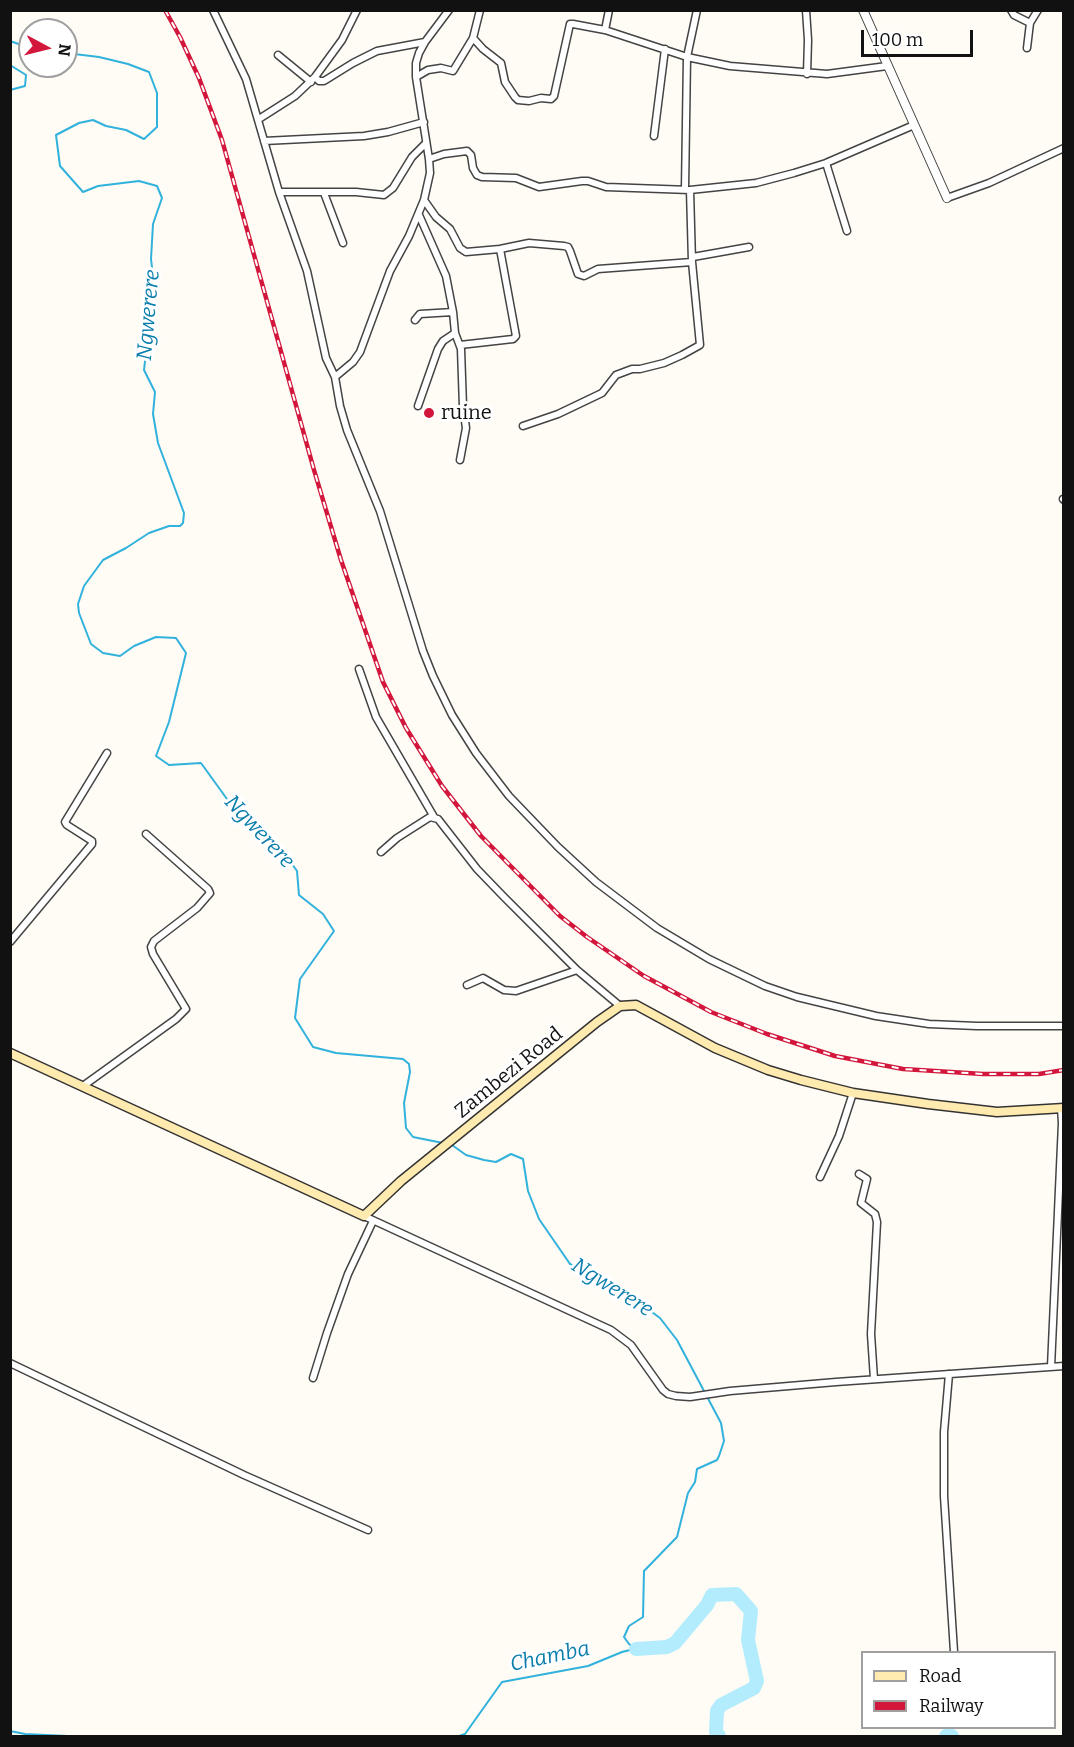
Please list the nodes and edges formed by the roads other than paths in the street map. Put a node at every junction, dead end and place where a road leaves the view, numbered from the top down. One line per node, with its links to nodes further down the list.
1 (213, 10): 23 (street)
2 (357, 10): 22 (street)
3 (449, 10): 14 (street)
4 (480, 10): 13 (street)
5 (609, 10): 12 (street)
6 (697, 10): 18 (street)
7 (806, 10): 20 (street)
8 (863, 10): 19 (street)
9 (1011, 10): 11 (street)
10 (1038, 10): 11 (street)
11 (1030, 23): 15 (street)
12 (605, 30): 13 (street); 16 (street)
13 (473, 38): 21 (street)
14 (425, 42): 21 (street); 22 (street)
15 (1027, 48)
16 (664, 49): 18 (street); 26 (street)
17 (278, 55): 22 (street)
18 (687, 57): 20 (street); 32 (street)
19 (887, 66): 20 (street); 25 (street)
20 (807, 74)
21 (416, 77): 24 (street)
22 (313, 80): 23 (street)
23 (259, 119): 27 (street)
24 (424, 122): 27 (street); 28 (street)
25 (914, 125): 31 (street); 35 (street)
26 (654, 136)
27 (264, 141): 33 (street)
28 (426, 142): 30 (street); 34 (street)
29 (1064, 148): 35 (street)
30 (429, 159): 32 (street); 36 (street)
31 (826, 163): 32 (street); 38 (street)
32 (687, 190): 42 (street)
33 (279, 192): 34 (street); 47 (street)
34 (324, 193): 39 (street)
35 (947, 198)
36 (423, 200): 37 (street); 41 (street)
37 (419, 215): 43 (street); 47 (street)
38 (847, 231)
39 (343, 243)
40 (749, 247): 42 (street)
41 (500, 249): 42 (street); 46 (street)
42 (692, 259): 49 (street)
43 (453, 312): 44 (street); 45 (street)
44 (415, 320)
45 (455, 333): 46 (street); 48 (street)
46 (460, 345): 50 (street)
47 (335, 377): 60 (street)
48 (418, 406)
49 (523, 426)
50 (460, 460)
51 (359, 669): 53 (street)
52 (107, 753): 56 (street)
53 (434, 817): 55 (street); 57 (street)
54 (146, 834): 62 (street)
55 (381, 852)
56 (10, 942)
57 (577, 970): 58 (street); 59 (street)
58 (467, 985)
59 (620, 1006): 63 (main road); 67 (main road, Zambezi Road)
60 (1064, 1026)
61 (11, 1053): 62 (main road)
62 (83, 1086): 67 (main road)
63 (853, 1093): 64 (main road); 66 (street)
64 (1062, 1108): 71 (street)
65 (858, 1174): 74 (street)
66 (820, 1177)
67 (364, 1216): 68 (street)
68 (373, 1221): 73 (street); 74 (street)
69 (10, 1363): 75 (street)
70 (1064, 1366): 71 (street)
71 (1051, 1367): 72 (street)
72 (949, 1374): 74 (street); 76 (street)
73 (313, 1378)
74 (874, 1379)
75 (368, 1530)
76 (954, 1651)

